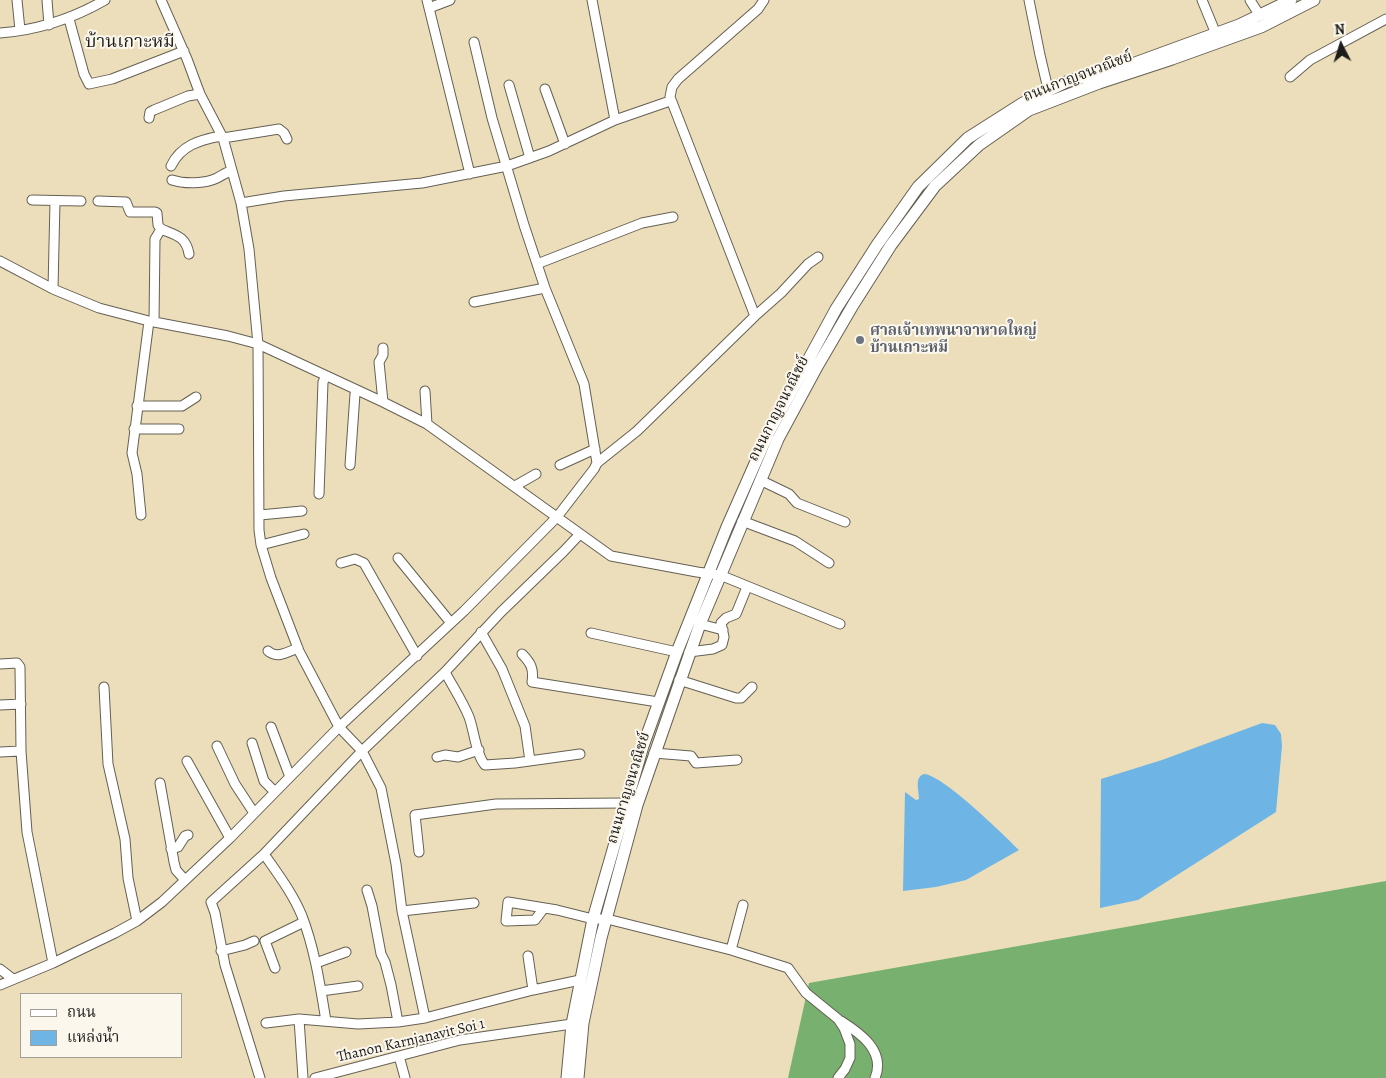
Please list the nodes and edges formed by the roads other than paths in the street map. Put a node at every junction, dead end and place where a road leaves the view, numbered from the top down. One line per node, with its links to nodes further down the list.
1 (18, 0): 19 (street)
2 (46, 0): 18 (street)
3 (105, 0): 13 (street)
4 (161, 0): 23 (street)
5 (450, 0): 14 (street)
6 (592, 0): 31 (street)
7 (764, 0): 29 (street)
8 (1029, 0): 27 (street)
9 (1202, 0): 21 (street)
10 (1250, 0): 15 (street)
11 (1291, 0): 15 (main road, ถนนกาญจนวณิชย์)
12 (1314, 0): 73 (main road, ถนนกาญจนวณิชย์)
13 (94, 3): 16 (street)
14 (428, 4): 39 (street)
15 (1260, 16): 21 (main road, ถนนกาญจนวณิชย์)
16 (69, 19): 18 (street); 23 (street)
17 (1386, 19): 24 (street)
18 (49, 25): 19 (street)
19 (20, 30): 20 (street)
20 (0, 33)
21 (1216, 34): 27 (main road, ถนนกาญจนวณิชย์)
22 (474, 42): 37 (street)
23 (184, 51): 28 (street)
24 (1290, 77)
25 (509, 85): 35 (street)
26 (545, 89): 34 (street)
27 (1048, 89): 88 (main road, ถนนกาญจนวณิชย์)
28 (200, 94): 30 (street); 32 (street)
29 (670, 101): 31 (street); 55 (street)
30 (149, 118)
31 (615, 120): 34 (street)
32 (222, 137): 33 (street); 36 (street); 38 (street)
33 (287, 139)
34 (565, 144): 35 (street)
35 (530, 158): 37 (street)
36 (171, 166)
37 (507, 166): 39 (street); 51 (street)
38 (232, 171): 40 (street); 45 (street)
39 (470, 174): 45 (street)
40 (172, 180)
41 (32, 200): 42 (street)
42 (56, 201): 44 (street); 53 (street)
43 (98, 201): 47 (street)
44 (81, 202)
45 (241, 203): 57 (street)
46 (673, 217): 51 (street)
47 (161, 229): 48 (street); 56 (street)
48 (189, 254)
49 (818, 257): 55 (street)
50 (0, 261): 53 (street)
51 (536, 264): 52 (street)
52 (545, 288): 54 (street); 68 (street)
53 (53, 289): 56 (street)
54 (474, 302)
55 (754, 316): 69 (street)
56 (152, 321): 57 (street); 64 (street)
57 (258, 344): 59 (street); 78 (street)
58 (383, 348): 63 (street)
59 (326, 376): 60 (street); 75 (street)
60 (356, 390): 63 (street); 70 (street)
61 (425, 391): 65 (street)
62 (196, 397): 64 (street)
63 (383, 402): 65 (street)
64 (137, 406): 66 (street)
65 (427, 424): 74 (street)
66 (134, 429): 67 (street); 77 (street)
67 (179, 429)
68 (595, 449): 69 (street); 71 (street)
69 (597, 463): 79 (street)
70 (350, 465)
71 (560, 465)
72 (536, 474): 74 (street)
73 (760, 480): 80 (main road, ถนนกาญจนวณิชย์); 81 (street)
74 (515, 486): 79 (street)
75 (320, 494)
76 (302, 511): 78 (street)
77 (142, 515)
78 (260, 515): 84 (street)
79 (557, 517): 83 (street); 90 (street)
80 (742, 521): 87 (street); 88 (main road, ถนนกาญจนวณิชย์)
81 (845, 522)
82 (304, 534): 84 (street)
83 (579, 534): 88 (street); 94 (street)
84 (261, 545): 96 (street)
85 (398, 558): 90 (street)
86 (341, 563): 101 (street)
87 (829, 563)
88 (714, 574): 89 (street); 91 (main road, ถนนกาญจนวณิชย์); 98 (main road, ถนนกาญจนวณิชย์)
89 (748, 587): 92 (street); 93 (street)
90 (451, 622): 101 (street)
91 (700, 624): 93 (street); 99 (main road, ถนนกาญจนวณิชย์)
92 (840, 624)
93 (723, 630): 99 (street)
94 (481, 632): 103 (street); 123 (street)
95 (591, 633): 98 (street)
96 (298, 648): 97 (street); 111 (street)
97 (268, 651)
98 (677, 652): 107 (main road, ถนนกาญจนวณิชย์)
99 (689, 652): 104 (main road, ถนนกาญจนวณิชย์)
100 (522, 654): 107 (street)
101 (416, 656): 111 (street)
102 (0, 664): 108 (street)
103 (444, 672): 114 (street); 117 (street)
104 (679, 680): 106 (street); 118 (main road, ถนนกาญจนวณิชย์)
105 (104, 687): 142 (street)
106 (752, 687)
107 (658, 702): 127 (main road, ถนนกาญจนวณิชย์)
108 (20, 704): 109 (street); 115 (street)
109 (0, 706)
110 (271, 727): 124 (street)
111 (339, 727): 117 (street); 124 (street)
112 (252, 743): 126 (street)
113 (217, 746): 128 (street)
114 (479, 750): 120 (street); 123 (street)
115 (21, 751): 116 (street); 149 (street)
116 (0, 752)
117 (362, 752): 133 (street); 139 (street)
118 (654, 753): 121 (street); 127 (main road, ถนนกาญจนวณิชย์)
119 (580, 754): 123 (street)
120 (437, 757)
121 (737, 760)
122 (187, 761): 130 (street)
123 (530, 761)
124 (290, 777): 126 (street)
125 (160, 783): 131 (street)
126 (275, 792): 128 (street)
127 (631, 804): 132 (street); 140 (main road, ถนนกาญจนวณิชย์); 141 (main road, ถนนกาญจนวณิชย์)
128 (254, 813): 130 (street)
129 (188, 835): 131 (street)
130 (230, 838): 134 (street)
131 (171, 849): 134 (street)
132 (419, 852)
133 (264, 854): 143 (street); 146 (street)
134 (185, 880): 142 (street)
135 (367, 890): 163 (street)
136 (474, 903): 139 (street)
137 (743, 905): 145 (street)
138 (544, 908): 140 (street)
139 (402, 911): 159 (street)
140 (593, 919): 141 (street); 154 (main road, ถนนกาญจนวณิชย์)
141 (607, 919): 145 (street); 173 (main road, ถนนกาญจนวณิชย์)
142 (138, 921): 149 (street)
143 (304, 922): 150 (street); 151 (street)
144 (254, 941): 146 (street)
145 (731, 950): 161 (street)
146 (221, 951): 168 (street)
147 (346, 952): 150 (street)
148 (528, 956): 157 (street)
149 (53, 963): 153 (street)
150 (316, 963): 158 (street)
151 (274, 968)
152 (0, 969): 153 (street)
153 (13, 979): 155 (street)
154 (580, 980): 157 (street); 165 (main road, ถนนกาญจนวณิชย์)
155 (0, 985)
156 (358, 986): 158 (street)
157 (532, 990): 159 (street)
158 (321, 991): 162 (street)
159 (425, 1018): 163 (street)
160 (299, 1019): 162 (street); 164 (street); 169 (street)
161 (838, 1019): 174 (street); 175 (street)
162 (326, 1021): 163 (street)
163 (398, 1022)
164 (266, 1023)
165 (572, 1024): 166 (street, Thanon Karnjanavit Soi 1); 172 (main road, ถนนกาญจนวณิชย์)
166 (399, 1056): 167 (street, Thanon Karnjanavit Soi 1); 171 (street)
167 (339, 1075): 170 (street, Thanon Karnjanavit Soi 1)
168 (260, 1078)
169 (303, 1078)
170 (316, 1078)
171 (405, 1078)
172 (567, 1078)
173 (578, 1078)
174 (838, 1078)
175 (875, 1078)

